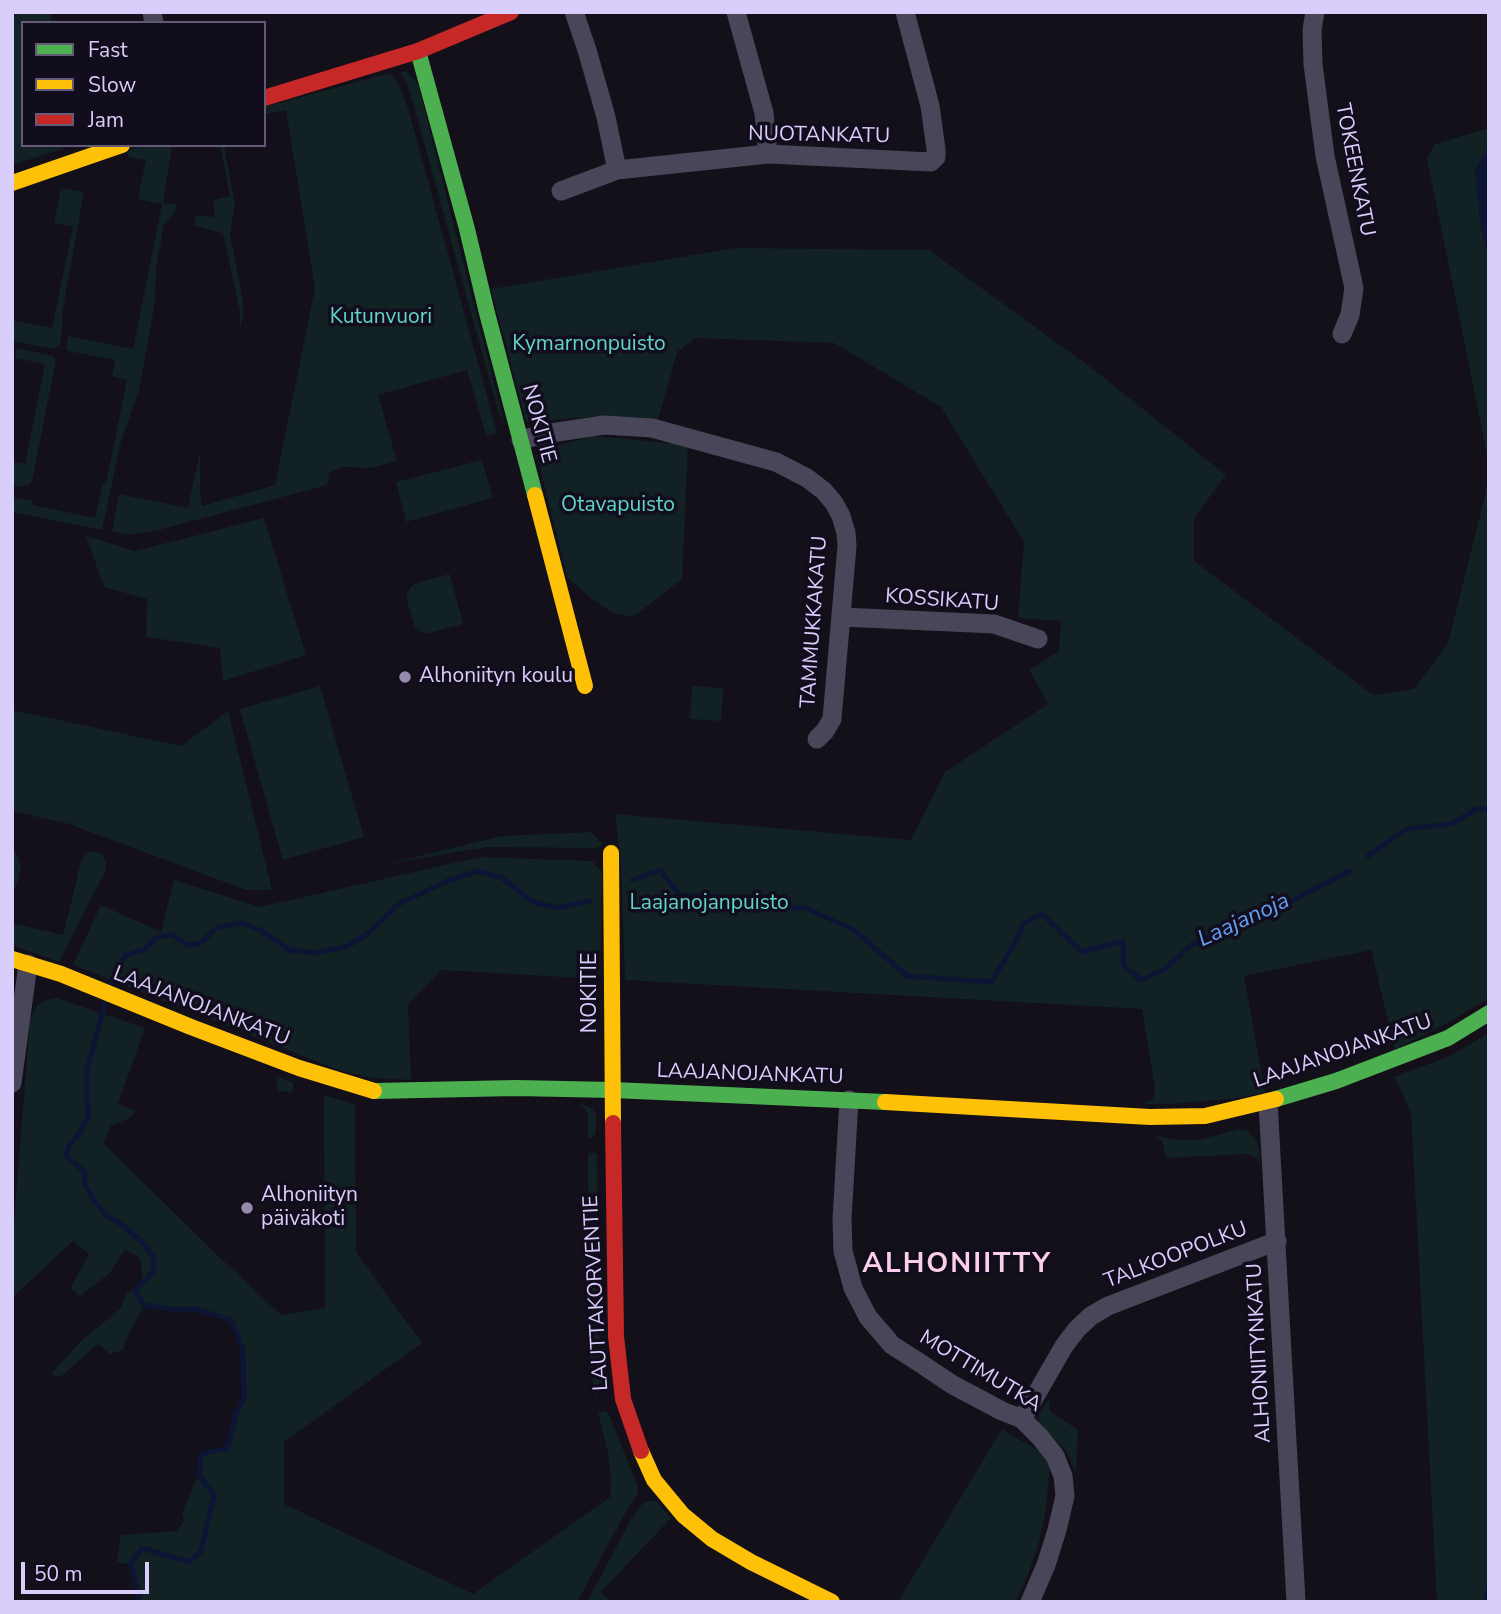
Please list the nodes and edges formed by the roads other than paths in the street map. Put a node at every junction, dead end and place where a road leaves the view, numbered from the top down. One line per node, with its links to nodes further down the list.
1 (511, 12): 6 (street)
2 (574, 12): 10 (street)
3 (736, 12): 9 (street)
4 (905, 12): 9 (street, NUOTANKATU)
5 (1315, 12): 13 (street, TOKEENKATU)
6 (418, 51): 7 (street); 14 (street, NOKITIE)
7 (266, 97)
8 (116, 147): 11 (street)
9 (768, 154): 10 (street, NUOTANKATU)
10 (617, 170): 12 (street, NUOTANKATU)
11 (12, 183)
12 (561, 191)
13 (1342, 334)
14 (521, 440): 15 (street, TAMMUKKAKATU); 17 (street, NOKITIE)
15 (842, 617): 16 (street, KOSSIKATU); 18 (street, TAMMUKKAKATU)
16 (1038, 639)
17 (585, 687)
18 (817, 739)
19 (611, 853): 23 (street, NOKITIE)
20 (20, 962): 22 (street); 23 (street, LAAJANOJANKATU)
21 (1489, 1013): 25 (street, LAAJANOJANKATU)
22 (12, 1083)
23 (613, 1090): 24 (street, LAAJANOJANKATU); 28 (street, LAUTTAKORVENTIE)
24 (849, 1100): 25 (street, LAAJANOJANKATU); 27 (street, MOTTIMUTKA)
25 (1268, 1102): 26 (street, ALHONIITYNKATU)
26 (1277, 1241): 27 (street, TALKOOPOLKU); 30 (street, ALHONIITYNKATU)
27 (1022, 1419): 29 (street, MOTTIMUTKA)
28 (832, 1602)
29 (1030, 1602)
30 (1296, 1602)

